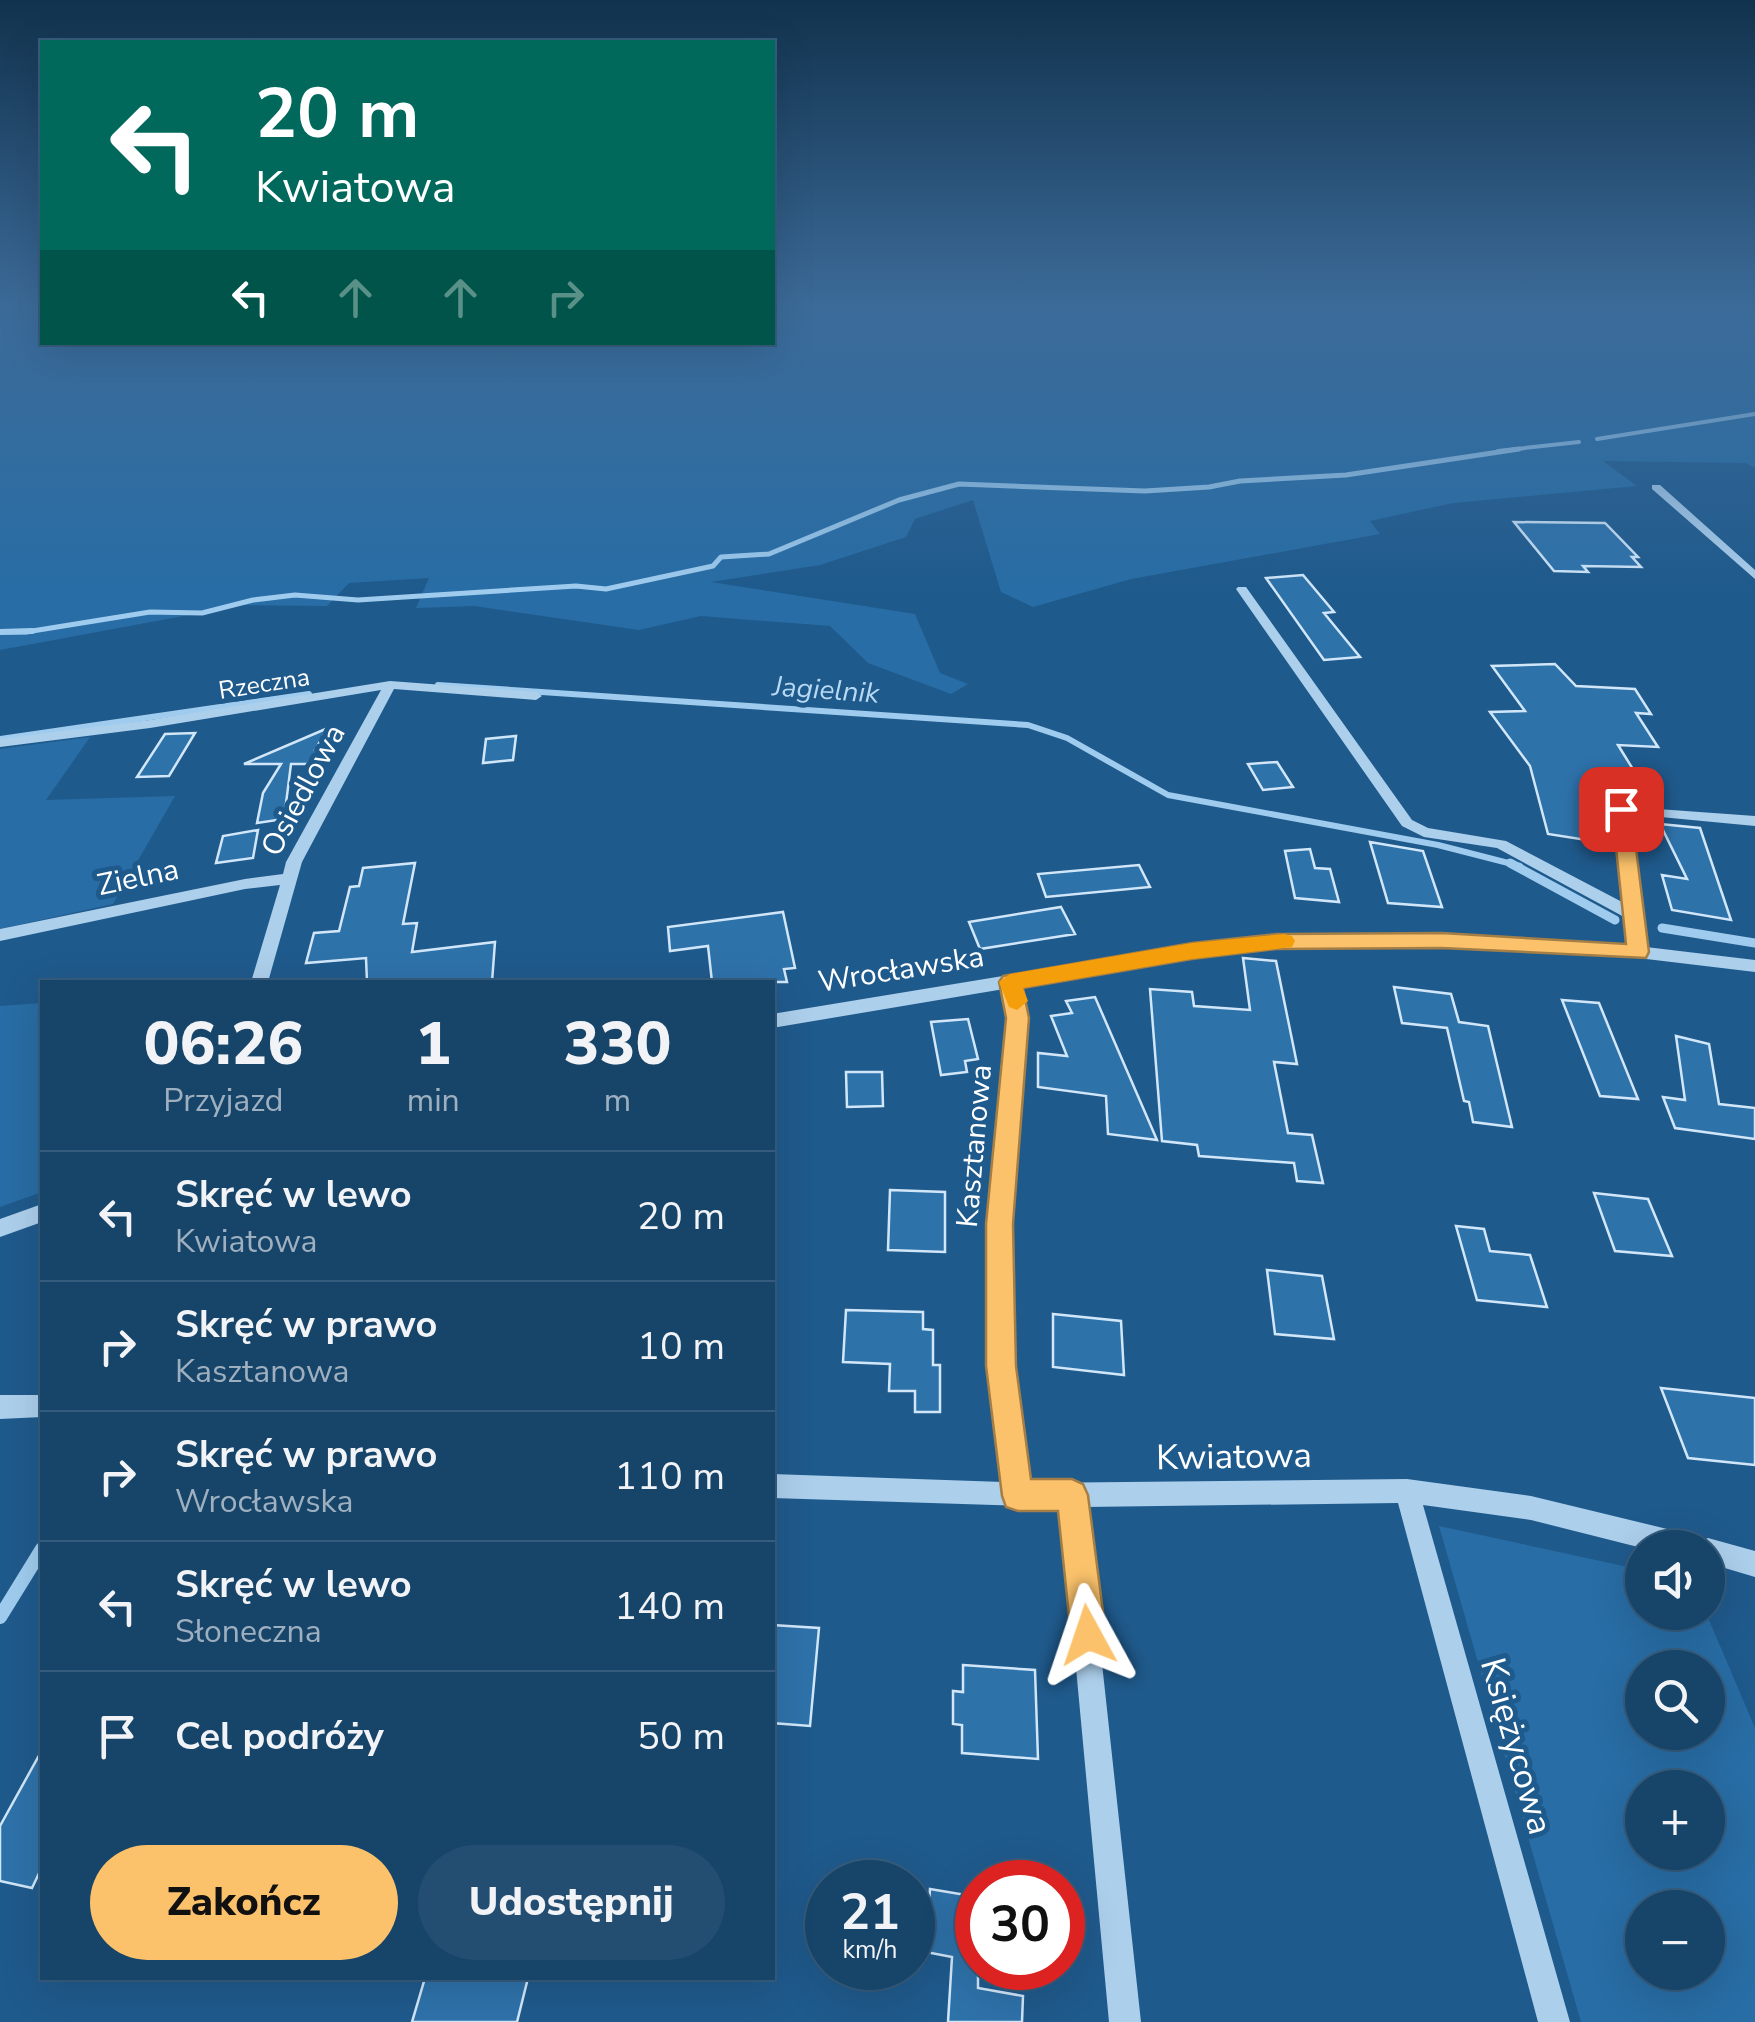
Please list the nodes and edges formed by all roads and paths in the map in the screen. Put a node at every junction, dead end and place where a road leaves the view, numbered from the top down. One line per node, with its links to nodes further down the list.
1 (1656, 487): 2 (street)
2 (1755, 576)
3 (1242, 589): 9 (street)
4 (390, 686): 5 (street, Rzeczna); 6 (street, Rzeczna); 8 (street, Osiedlowa)
5 (536, 696)
6 (0, 744)
7 (1755, 821): 9 (street)
8 (288, 878): 10 (street, Zielna); 13 (street, Osiedlowa)
9 (1634, 915): 11 (street)
10 (0, 936)
11 (1638, 952): 12 (street, Wrocławska); 14 (street, Wrocławska)
12 (1755, 966)
13 (261, 980)
14 (1010, 982): 15 (street, Wrocławska); 23 (street, Kasztanowa)
15 (775, 1021)
16 (40, 1214): 17 (street)
17 (0, 1228)
18 (40, 1406): 19 (street)
19 (0, 1407)
20 (775, 1486): 23 (street, Kwiatowa)
21 (1407, 1491): 22 (street, Kwiatowa); 24 (street, Kwiatowa); 28 (street, Księżycowa)
22 (1072, 1495): 23 (street, Kwiatowa); 27 (street)
23 (1018, 1496)
24 (1625, 1531)
25 (1725, 1556): 26 (street)
26 (1755, 1564)
27 (1125, 2022)
28 (1554, 2022)

